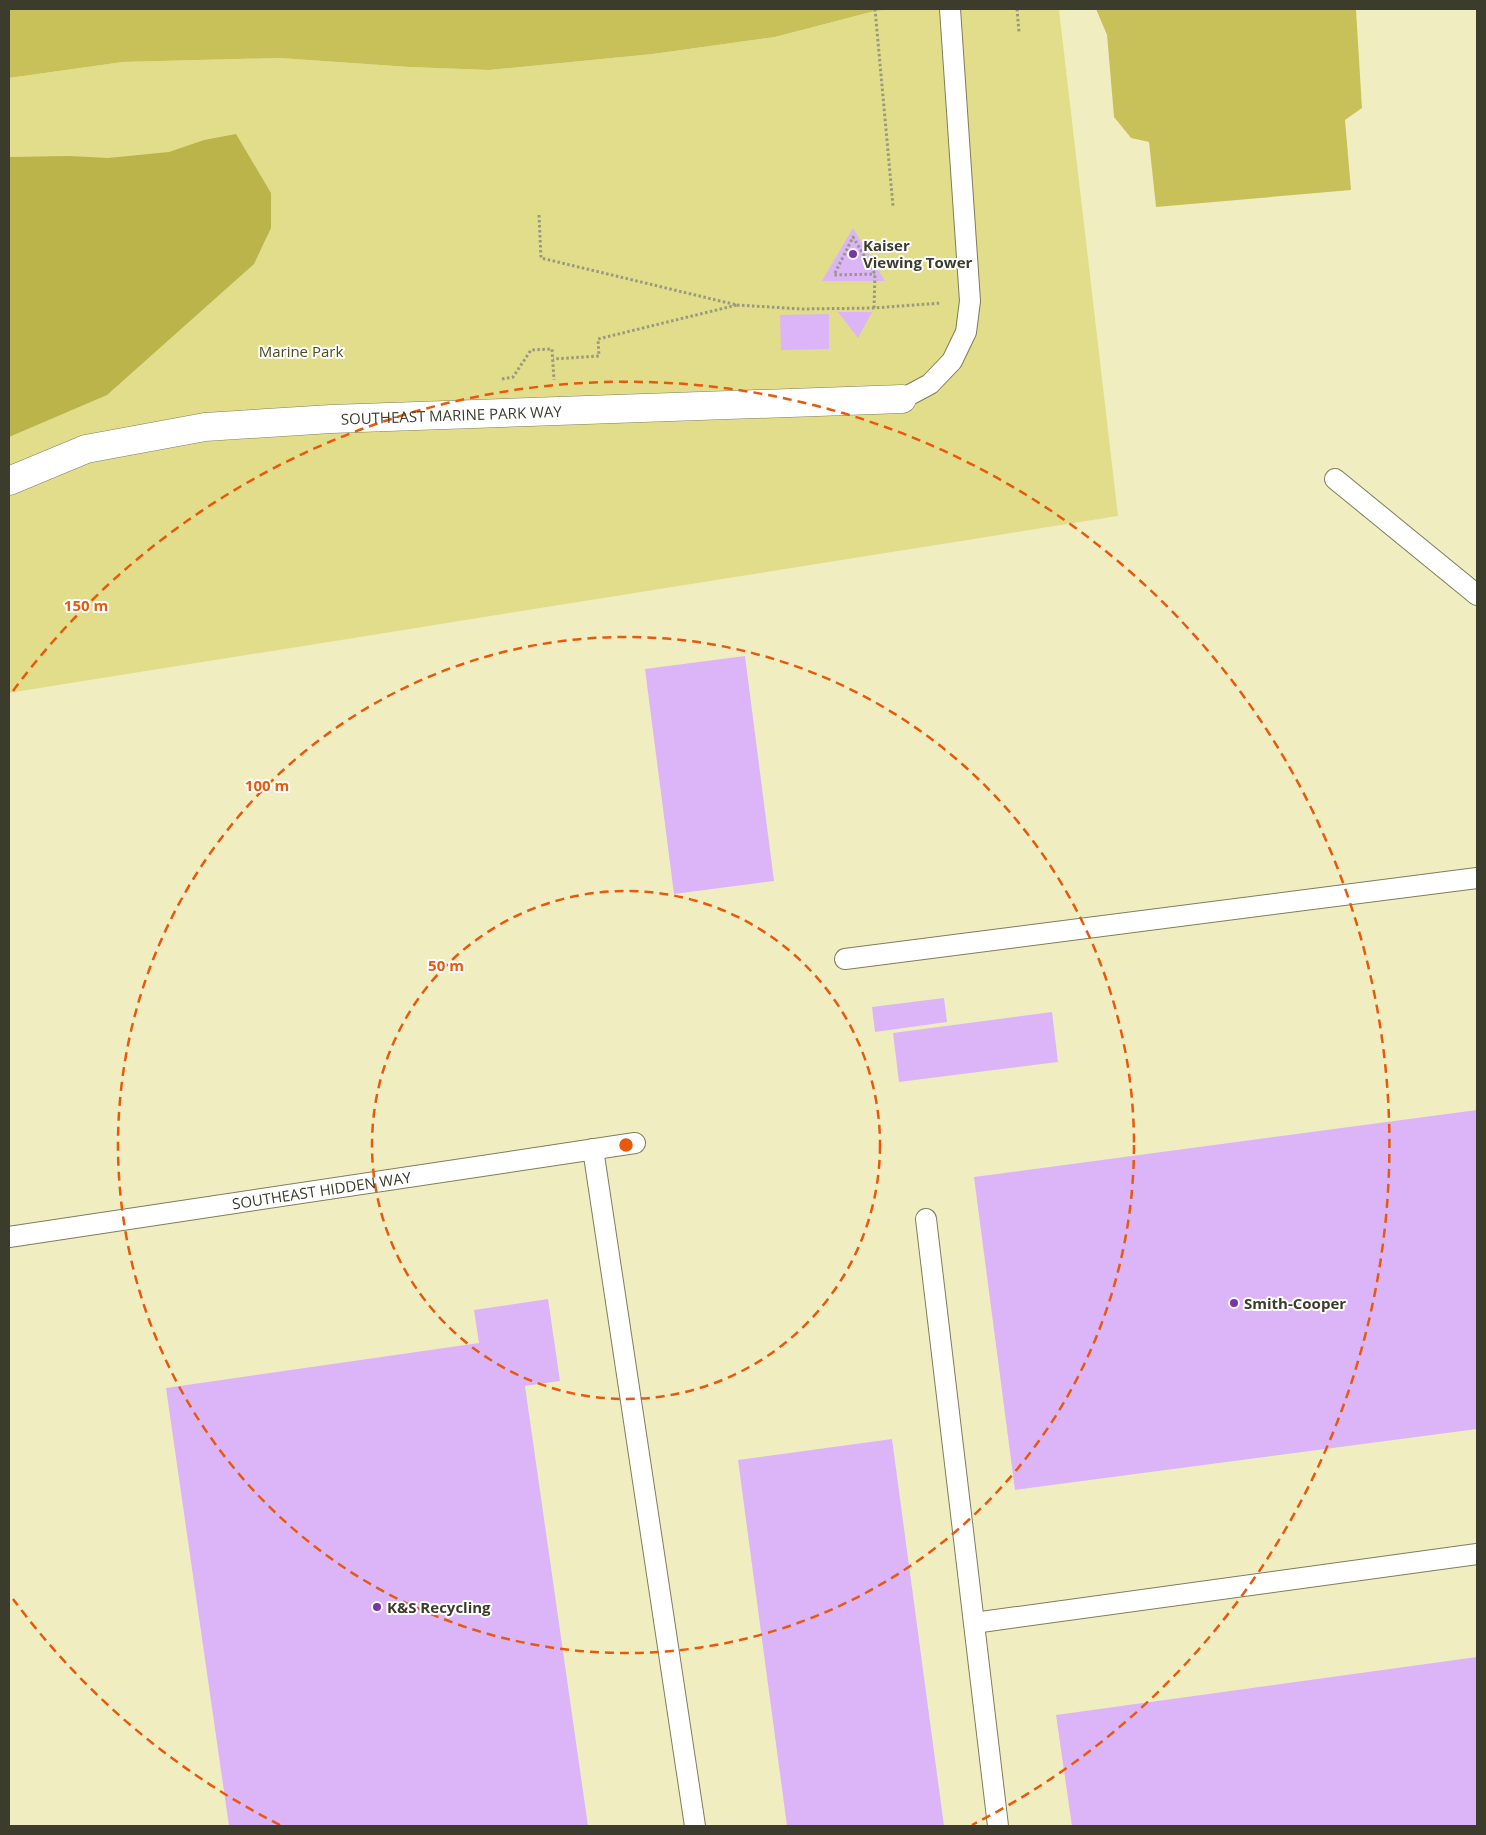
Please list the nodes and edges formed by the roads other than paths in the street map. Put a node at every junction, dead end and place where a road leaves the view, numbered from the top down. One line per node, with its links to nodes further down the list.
1 (950, 9): 2 (lane)
2 (902, 399): 4 (street, SOUTHEAST MARINE PARK WAY)
3 (1335, 479): 5 (lane)
4 (9, 481)
5 (1477, 595)
6 (1477, 878): 7 (lane)
7 (845, 959)
8 (635, 1143): 9 (lane, SOUTHEAST HIDDEN WAY)
9 (592, 1149): 11 (lane, SOUTHEAST HIDDEN WAY); 14 (lane)
10 (926, 1219): 13 (lane)
11 (9, 1236)
12 (1477, 1554): 13 (lane)
13 (974, 1623): 15 (lane)
14 (695, 1826)
15 (998, 1826)

